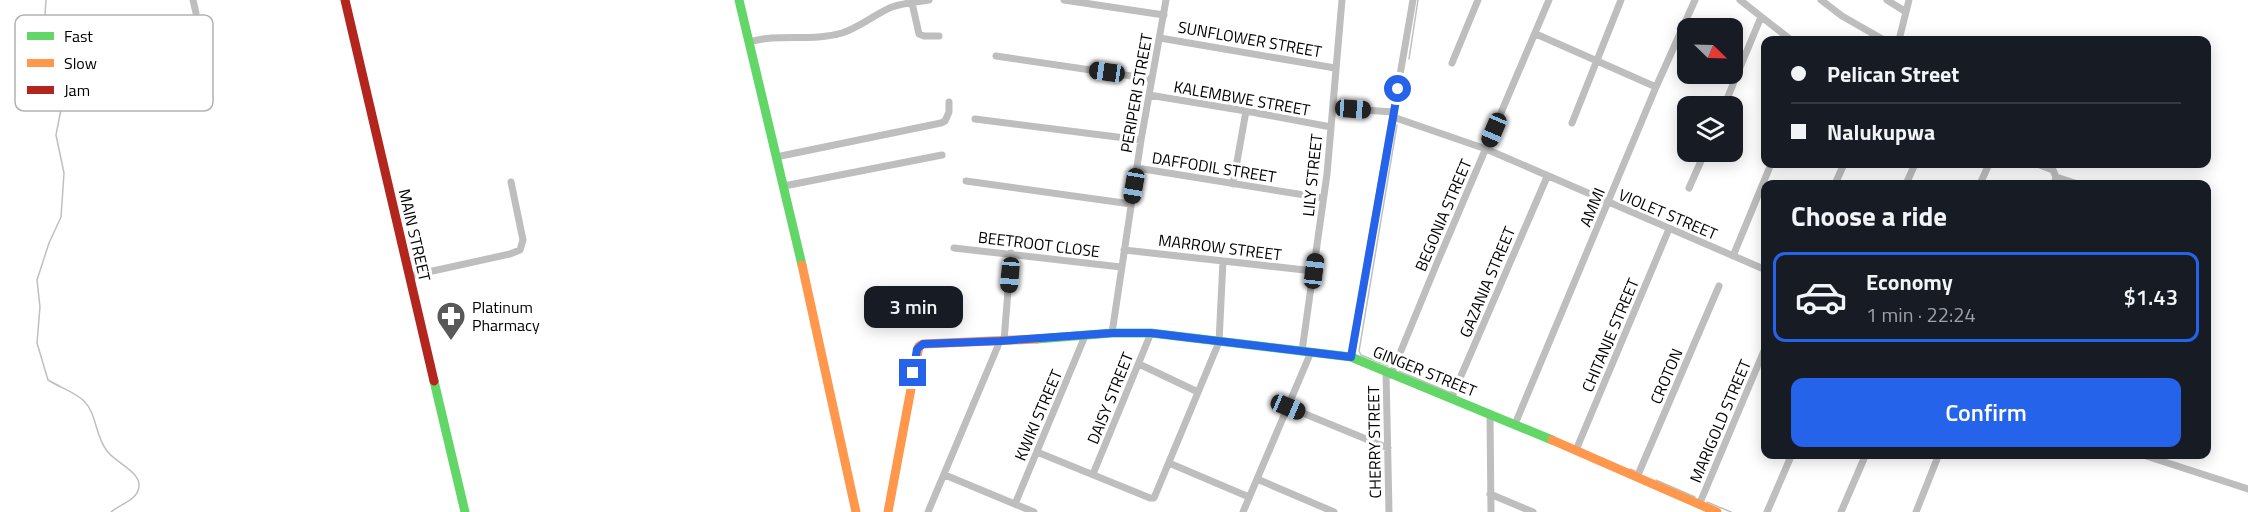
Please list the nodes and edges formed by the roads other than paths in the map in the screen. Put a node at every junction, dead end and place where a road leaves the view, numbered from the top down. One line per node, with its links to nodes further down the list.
1 (193, 0): 20 (street)
2 (345, 0): 72 (street, MAIN STREET)
3 (739, 0): 29 (street)
4 (929, 0): 17 (street)
5 (1064, 0): 21 (street)
6 (1166, 0): 21 (street, PERIPERI STREET)
7 (1342, 0): 33 (street, LILY STREET)
8 (1413, 0): 41 (street)
9 (1478, 0): 32 (street)
10 (1549, 0): 23 (street, BEGONIA STREET)
11 (1621, 0): 31 (street)
12 (1695, 0): 35 (street, AMMI)
13 (1740, 0): 22 (street)
14 (1821, 0): 26 (street)
15 (1887, 0): 18 (street)
16 (1909, 0): 19 (street)
17 (912, 3): 24 (street); 29 (street)
18 (1897, 3): 19 (street)
19 (1906, 12): 27 (street)
20 (196, 13)
21 (1164, 15): 28 (street, PERIPERI STREET)
22 (1761, 17): 25 (street); 37 (street)
23 (1536, 34): 31 (street); 46 (street, BEGONIA STREET)
24 (939, 36)
25 (1786, 36)
26 (1877, 36)
27 (1900, 36)
28 (1160, 38): 33 (street, SUNFLOWER STREET); 34 (street, PERIPERI STREET)
29 (749, 42): 48 (street)
30 (996, 56): 34 (street)
31 (1596, 61): 35 (street); 43 (street)
32 (1452, 63)
33 (1335, 68): 39 (street, LILY STREET)
34 (1152, 79): 36 (street, PERIPERI STREET)
35 (1656, 87): 62 (street, AMMI)
36 (1149, 95): 40 (street, KALEMBWE STREET); 45 (street, PERIPERI STREET)
37 (1728, 96)
38 (949, 102): 48 (street)
39 (1333, 108): 41 (street, VIOLET STREET); 44 (street, LILY STREET)
40 (1246, 111): 44 (street, KALEMBWE STREET); 56 (street)
41 (1393, 114): 46 (street, VIOLET STREET); 80 (street)
42 (975, 119): 45 (street)
43 (1572, 123)
44 (1330, 128): 60 (street, LILY STREET)
45 (1141, 140): 50 (street, PERIPERI STREET)
46 (1486, 149): 52 (street, VIOLET STREET); 83 (street, BEGONIA STREET)
47 (942, 155): 57 (street)
48 (776, 158): 57 (street)
49 (1701, 162): 58 (street)
50 (1137, 168): 56 (street, DAFFODIL STREET); 61 (street, PERIPERI STREET)
51 (2048, 168): 53 (street)
52 (1547, 177): 62 (street, VIOLET STREET); 85 (street, GAZANIA STREET)
53 (2055, 180)
54 (511, 182): 72 (street)
55 (966, 182): 61 (street)
56 (1233, 184): 60 (street, DAFFODIL STREET)
57 (784, 186): 107 (street)
58 (1689, 188)
59 (1761, 188): 67 (street)
60 (1323, 198): 71 (street, LILY STREET)
61 (1131, 204): 65 (street, PERIPERI STREET)
62 (1608, 204): 63 (street, VIOLET STREET); 88 (street, AMMI)
63 (1669, 229): 67 (street, VIOLET STREET); 90 (street, CHITANJE STREET)
64 (954, 248): 66 (street, BEETROOT CLOSE)
65 (1124, 250): 68 (street, MARROW STREET); 69 (street, PERIPERI STREET)
66 (1011, 254): 69 (street, BEETROOT CLOSE); 77 (street)
67 (1733, 256): 70 (street, VIOLET STREET)
68 (1223, 261): 71 (street, MARROW STREET); 78 (street)
69 (1121, 267): 74 (street, PERIPERI STREET)
70 (1761, 268)
71 (1314, 271): 79 (street, LILY STREET)
72 (410, 276): 106 (street, MAIN STREET)
73 (1719, 286): 99 (street, CROTON)
74 (1112, 333): 75 (street, GINGER STREET); 76 (street, GINGER STREET)
75 (1151, 333): 78 (street, GINGER STREET); 82 (street, DAISY STREET)
76 (1085, 336): 77 (street, GINGER STREET); 91 (street, KWIKI STREET)
77 (1002, 341): 98 (street); 108 (street, GINGER STREET)
78 (1219, 342): 79 (street, GINGER STREET); 84 (street)
79 (1306, 352): 80 (street, GINGER STREET); 86 (street, LILY STREET)
80 (1351, 357): 83 (street, GINGER STREET)
81 (1761, 358): 105 (street, MARIGOLD STREET)
82 (1139, 364): 84 (street); 97 (street, DAISY STREET)
83 (1389, 373): 85 (street, GINGER STREET); 89 (street, CHERRY STREET)
84 (1198, 392): 96 (street)
85 (1452, 399): 87 (street, GINGER STREET)
86 (1288, 407): 89 (street); 100 (street, LILY STREET)
87 (1490, 414): 88 (street, GINGER STREET); 102 (street)
88 (1515, 424): 90 (street, GINGER STREET)
89 (1388, 448): 113 (street, CHERRY STREET)
90 (1576, 450): 99 (street, GINGER STREET)
91 (1036, 452): 97 (street); 104 (street, KWIKI STREET)
92 (1790, 459): 117 (street)
93 (1864, 459): 118 (street)
94 (1938, 459): 119 (street)
95 (2155, 459): 101 (street)
96 (1169, 463): 97 (street); 103 (street)
97 (1093, 474)
98 (945, 475): 104 (street); 109 (street)
99 (1637, 477): 105 (street, GINGER STREET)
100 (1257, 479): 103 (street, LILY STREET); 112 (street)
101 (2248, 489)
102 (1490, 494): 114 (street); 115 (street)
103 (1249, 497): 111 (street, LILY STREET)
104 (1015, 504): 110 (street)
105 (1699, 505): 116 (street, GINGER STREET)
106 (465, 512)
107 (856, 512)
108 (888, 512)
109 (928, 512)
110 (1034, 512)
111 (1243, 512)
112 (1334, 512)
113 (1389, 512)
114 (1491, 512)
115 (1533, 512)
116 (1717, 512)
117 (1767, 512)
118 (1841, 512)
119 (1916, 512)

